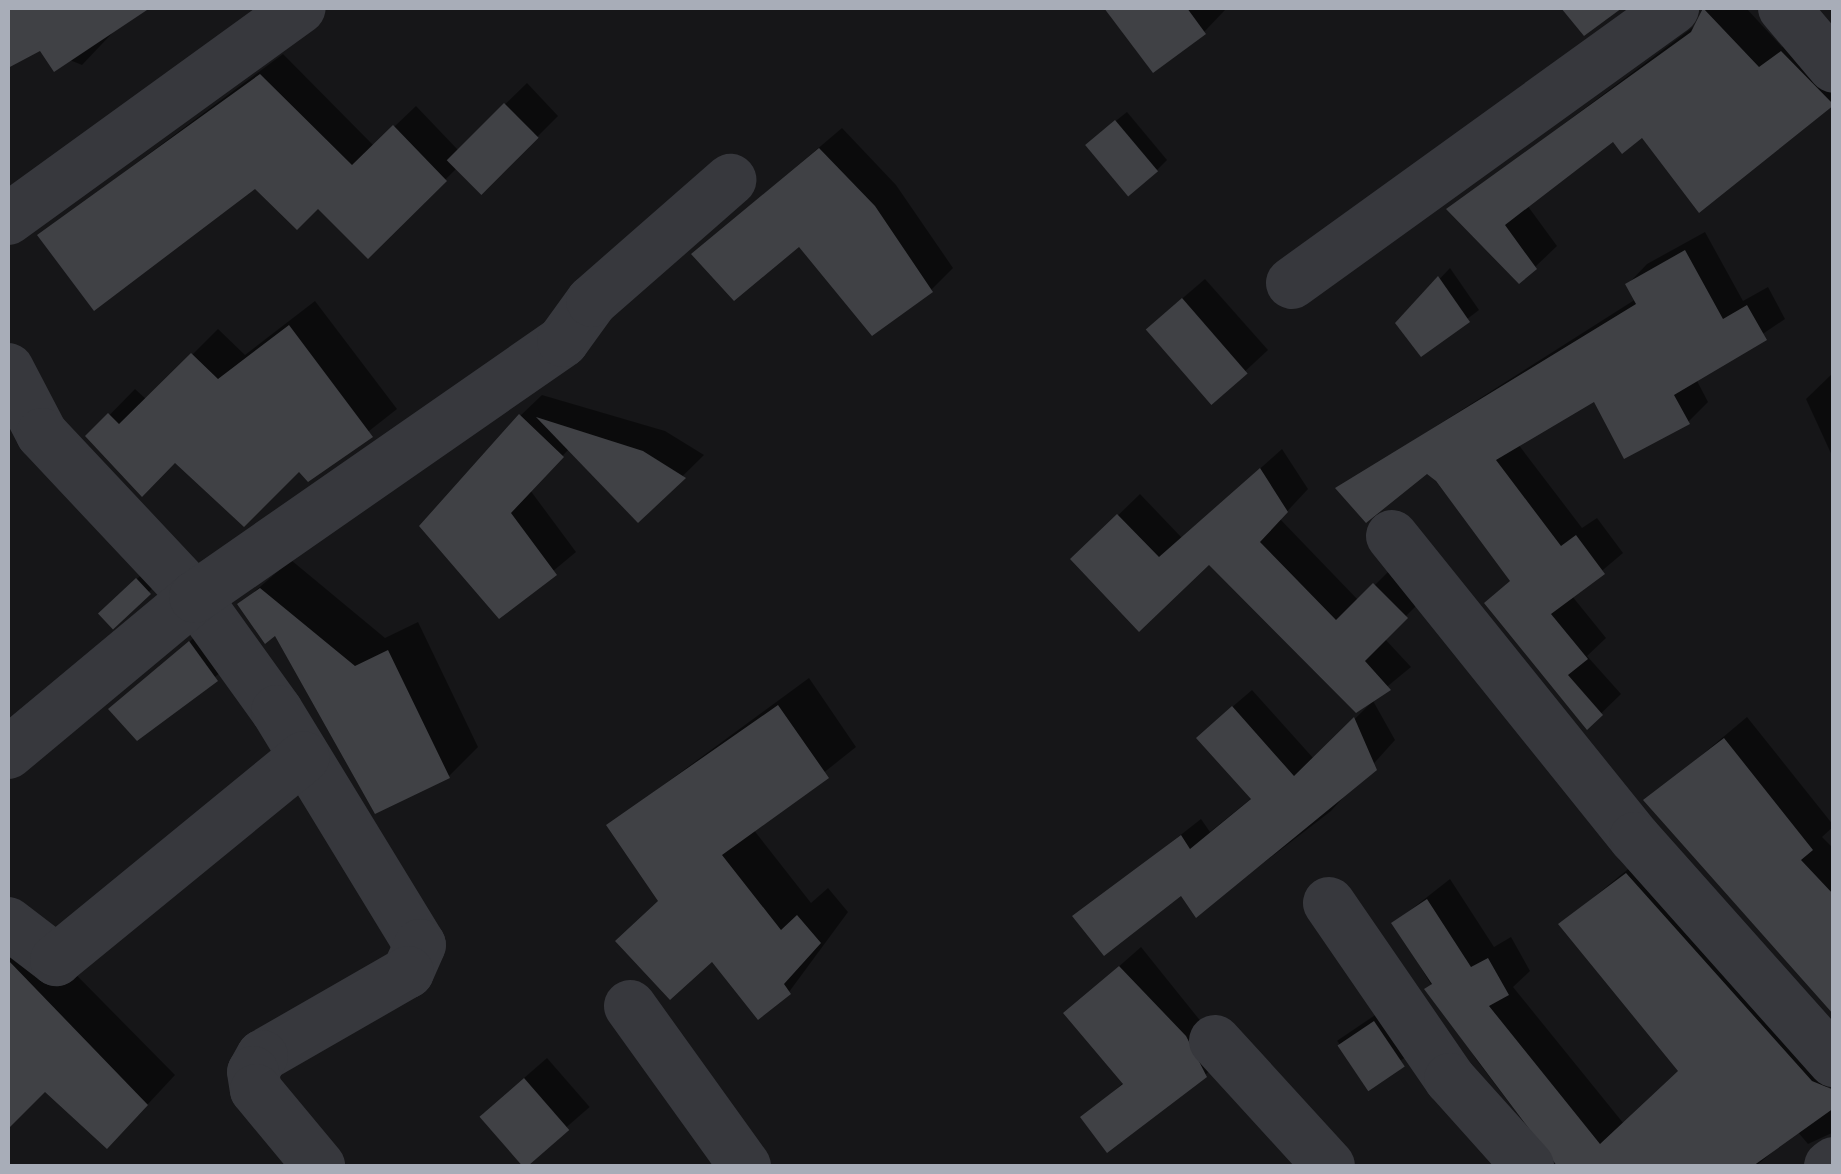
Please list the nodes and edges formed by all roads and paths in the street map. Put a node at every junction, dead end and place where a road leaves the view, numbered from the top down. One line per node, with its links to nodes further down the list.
1 (300, 8): 6 (street)
2 (1673, 8): 7 (street)
3 (1784, 8): 4 (street)
4 (1834, 67)
5 (730, 180): 10 (street)
6 (8, 218)
7 (1292, 282)
8 (8, 369): 10 (street)
9 (1392, 536): 17 (street)
10 (194, 597): 11 (street); 12 (street)
11 (8, 754)
12 (304, 756): 14 (street); 18 (street)
13 (1330, 902): 21 (street)
14 (8, 923)
15 (630, 1006): 19 (street)
16 (1215, 1041): 20 (street)
17 (1834, 1061)
18 (319, 1166)
19 (745, 1166)
20 (1329, 1166)
21 (1528, 1166)

